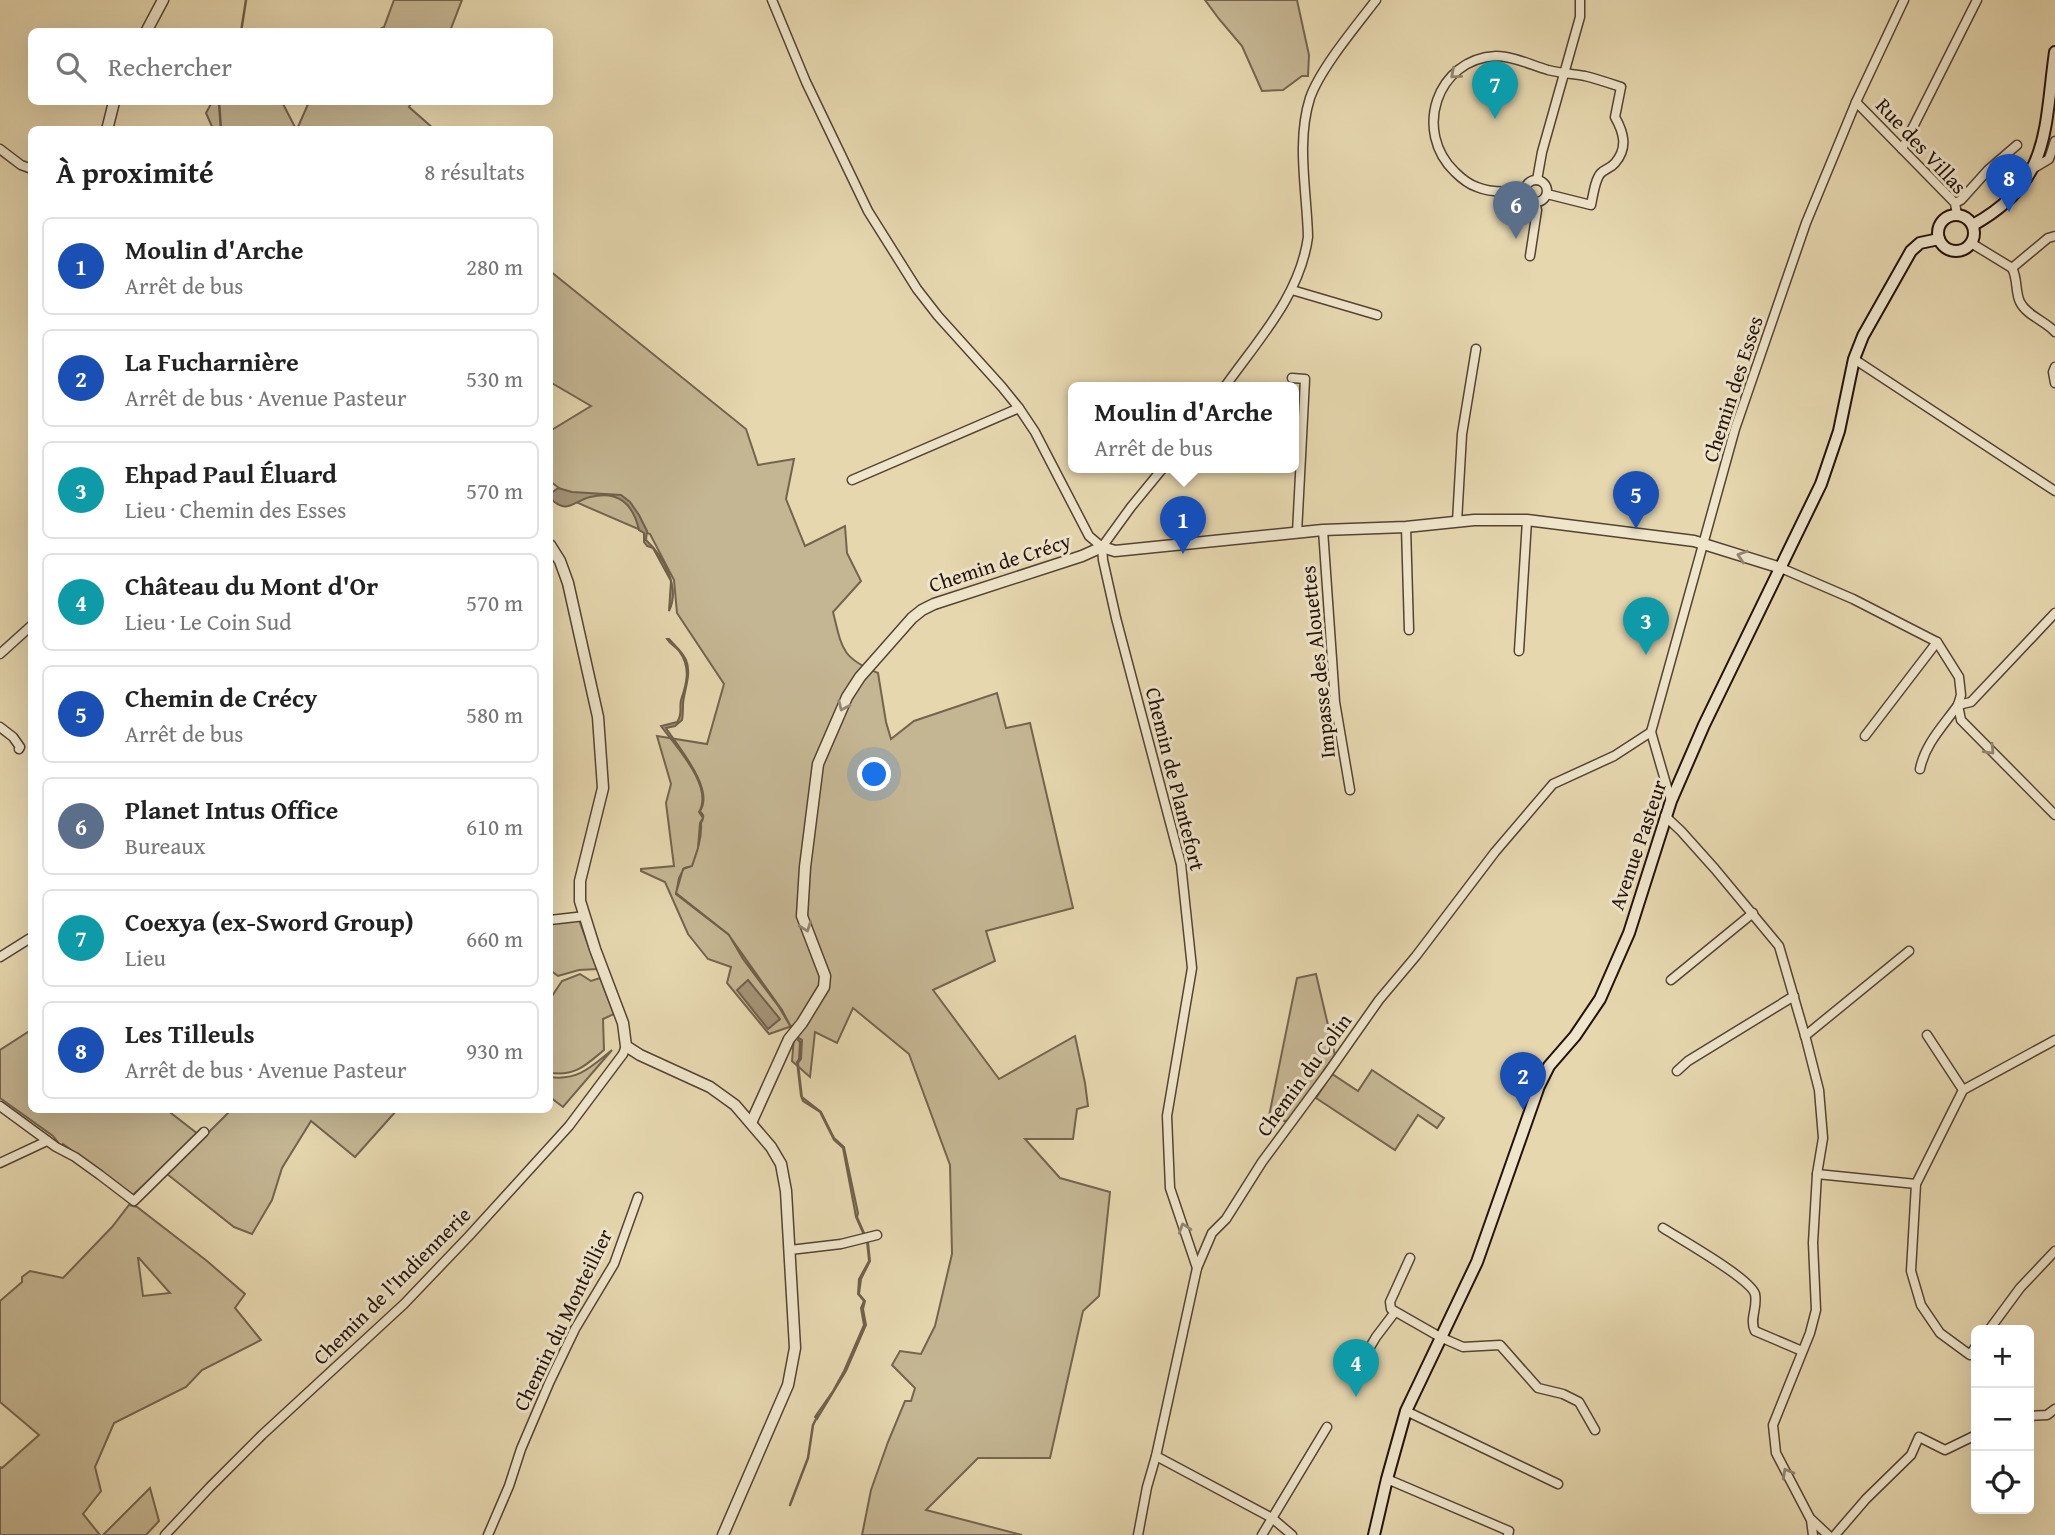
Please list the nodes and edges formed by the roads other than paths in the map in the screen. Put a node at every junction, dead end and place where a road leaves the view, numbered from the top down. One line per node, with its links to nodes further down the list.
1 (163, 0): 7 (street)
2 (772, 0): 39 (street)
3 (1376, 0): 30 (street)
4 (1580, 0): 9 (street)
5 (1904, 0): 10 (street, Chemin des Esses)
6 (1977, 0): 16 (street)
7 (148, 28)
8 (2055, 52): 17 (main road)
9 (1565, 74): 19 (street); 20 (street, one-way to 20); 21 (street)
10 (1856, 102): 16 (street, Rue des Villas); 48 (street, Chemin des Esses)
11 (113, 105): 12 (street)
12 (108, 126)
13 (2055, 141): 17 (street)
14 (2017, 145): 23 (street)
15 (0, 149): 18 (street)
16 (1902, 149): 23 (street, Rue des Villas)
17 (2034, 167): 24 (main road)
18 (28, 168)
19 (1537, 180): 20 (street); 21 (street)
20 (1525, 190): 22 (street)
21 (1547, 194): 22 (street)
22 (1535, 202): 28 (street)
23 (1956, 209): 24 (main road); 26 (main road)
24 (1973, 225): 27 (main road)
25 (2055, 236): 29 (street)
26 (1939, 239): 27 (main road); 34 (main road, Avenue Pasteur)
27 (1971, 243): 29 (street)
28 (1530, 256)
29 (2012, 268): 32 (street)
30 (1292, 290): 31 (street); 37 (street)
31 (1377, 315)
32 (2055, 332)
33 (1476, 349): 44 (street)
34 (1854, 359): 42 (street); 51 (main road, Avenue Pasteur)
35 (2055, 367): 38 (street)
36 (1292, 378): 47 (street)
37 (1228, 382)
38 (2055, 383)
39 (1018, 408): 41 (street); 49 (street)
40 (1159, 473): 49 (street)
41 (852, 480)
42 (2055, 491)
43 (1527, 520): 44 (street, Chemin de Crécy); 48 (street, Chemin de Crécy); 56 (street)
44 (1457, 522): 45 (street, Chemin de Crécy)
45 (1406, 527): 46 (street, Chemin de Crécy); 54 (street)
46 (1323, 530): 47 (street, Chemin de Crécy); 64 (street, Impasse des Alouettes)
47 (1297, 533): 49 (street, Chemin de Crécy)
48 (1704, 543): 51 (street, Chemin de Crécy, one-way to 48); 60 (street, Chemin des Esses)
49 (1102, 547): 83 (street, Chemin de Crécy, one-way to 83); 95 (street, Chemin de Plantefort, one-way to 49)
50 (553, 550): 69 (street)
51 (1781, 568): 55 (street); 65 (main road, Avenue Pasteur)
52 (2055, 613): 58 (street)
53 (28, 629): 57 (street)
54 (1409, 631)
55 (1937, 642): 58 (street); 61 (street)
56 (1519, 651)
57 (0, 654)
58 (1958, 705): 63 (street); 67 (street, one-way to 67)
59 (0, 727): 62 (street)
60 (1651, 732): 65 (street); 95 (street, Chemin du Colin)
61 (1865, 736)
62 (19, 749)
63 (1920, 769)
64 (1350, 790)
65 (1671, 801): 66 (main road, Avenue Pasteur)
66 (1665, 816): 68 (street); 98 (main road, Avenue Pasteur)
67 (2055, 816)
68 (1753, 913): 74 (street); 75 (street)
69 (585, 916): 70 (street); 79 (street)
70 (553, 920)
71 (28, 940): 73 (street)
72 (1909, 951): 77 (street)
73 (0, 957)
74 (1671, 980)
75 (1794, 996): 77 (street); 80 (street)
76 (1927, 1035): 81 (street)
77 (1805, 1036): 87 (street)
78 (2055, 1040): 81 (street)
79 (626, 1046): 83 (street); 113 (street, Chemin de l'Indiennerie)
80 (1677, 1071)
81 (1963, 1090): 88 (street)
82 (1, 1108): 85 (street)
83 (751, 1123): 92 (street)
84 (204, 1132): 85 (street)
85 (47, 1140): 86 (street)
86 (0, 1163)
87 (1817, 1174): 88 (street); 99 (street)
88 (1916, 1184): 100 (street)
89 (638, 1197): 114 (street, Chemin du Monteillier)
90 (1663, 1228): 99 (street)
91 (870, 1237): 92 (street)
92 (790, 1250): 115 (street)
93 (2055, 1251): 97 (street)
94 (1410, 1258): 96 (street)
95 (1197, 1268): 108 (street, Chemin du Colin)
96 (1395, 1312): 98 (street); 101 (street)
97 (1993, 1325)
98 (1440, 1337): 103 (main road, Avenue Pasteur); 106 (street)
99 (1802, 1352): 112 (street, one-way to 99)
100 (1971, 1354)
101 (1363, 1359)
102 (2055, 1409): 104 (street)
103 (1406, 1411): 109 (main road, Avenue Pasteur); 110 (street)
104 (2034, 1416)
105 (1327, 1427): 111 (street)
106 (1595, 1430)
107 (1971, 1438): 123 (street)
108 (1157, 1456): 111 (street); 116 (street, Chemin du Colin)
109 (1387, 1479): 119 (main road, Avenue Pasteur); 120 (street)
110 (1558, 1484)
111 (1272, 1518): 117 (street); 118 (street)
112 (1811, 1520): 121 (street); 122 (street)
113 (165, 1535)
114 (488, 1535)
115 (723, 1535)
116 (1138, 1535)
117 (1262, 1535)
118 (1292, 1535)
119 (1374, 1535)
120 (1508, 1535)
121 (1813, 1535)
122 (1828, 1535)
123 (1835, 1535)

